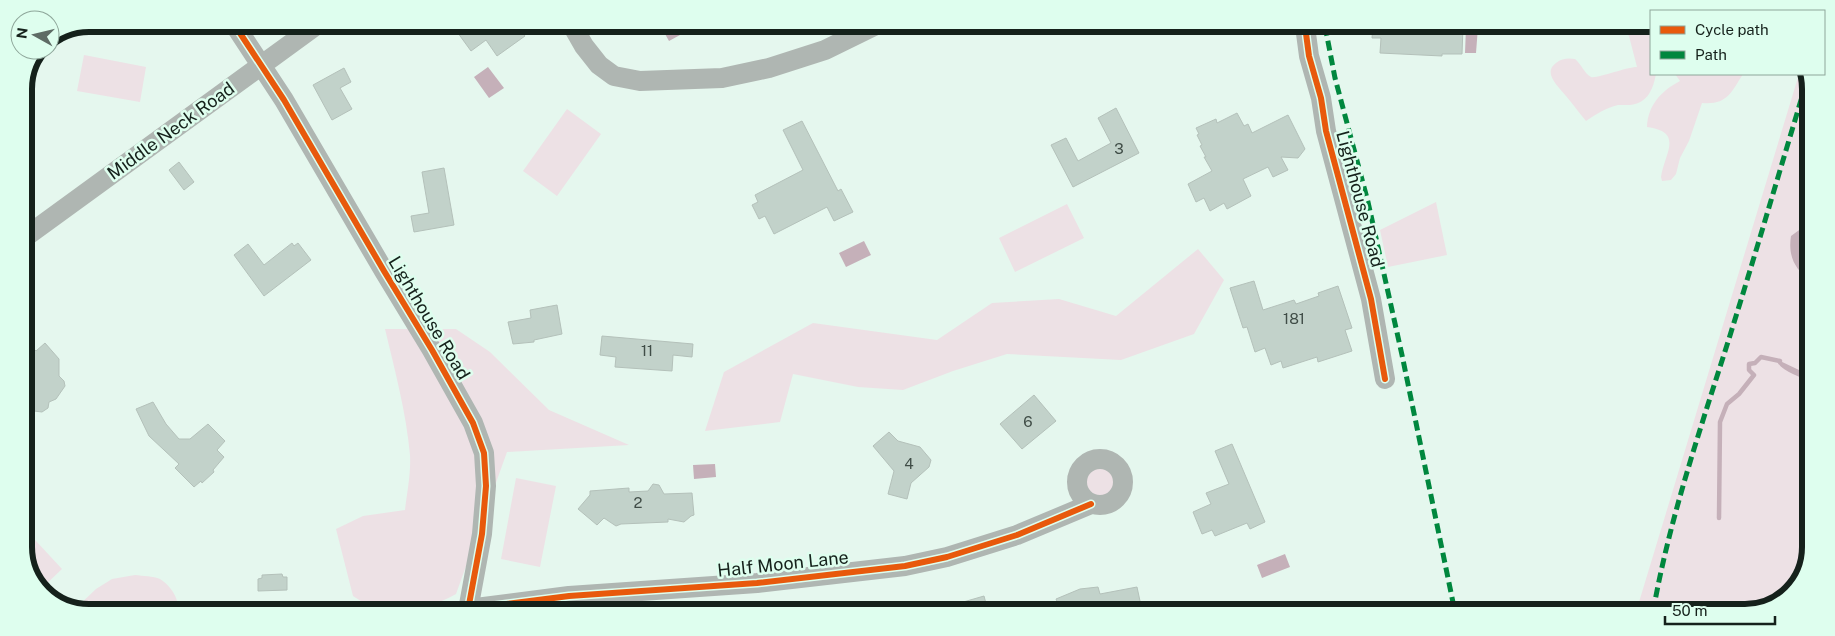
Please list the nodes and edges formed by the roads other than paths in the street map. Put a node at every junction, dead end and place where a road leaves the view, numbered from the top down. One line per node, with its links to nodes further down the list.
1 (239, 32): 6 (street, Lighthouse Road)
2 (307, 32): 6 (street, Middle Neck Road)
3 (576, 32): 4 (street)
4 (862, 32)
5 (1306, 32): 8 (street, Lighthouse Road)
6 (261, 66): 7 (street, Middle Neck Road); 10 (street, Lighthouse Road)
7 (32, 232)
8 (1385, 379)
9 (1092, 504): 11 (street, Half Moon Lane)
10 (469, 604)
11 (507, 604)

